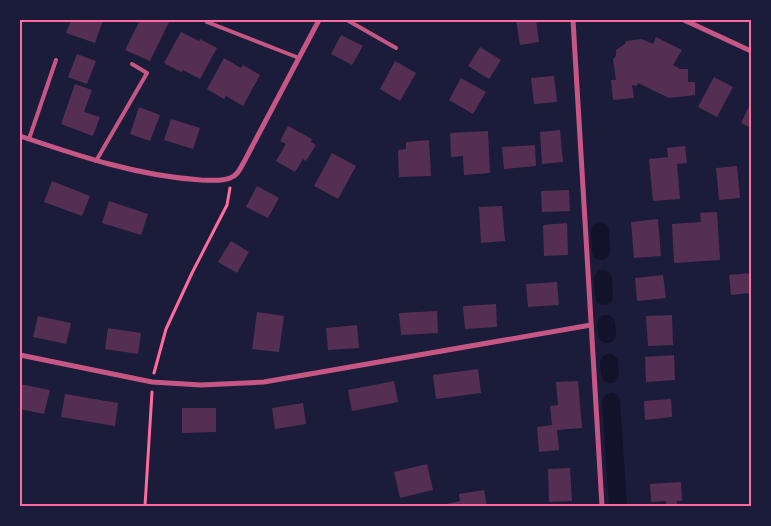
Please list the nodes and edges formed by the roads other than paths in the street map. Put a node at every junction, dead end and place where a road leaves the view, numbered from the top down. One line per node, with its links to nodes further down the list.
1 (319, 20): 8 (street)
2 (347, 20): 6 (lane)
3 (573, 20): 14 (street)
4 (684, 20): 7 (street)
5 (207, 22): 8 (lane)
6 (396, 48)
7 (751, 51)
8 (299, 58): 13 (street)
9 (56, 60): 12 (lane)
10 (132, 64): 13 (lane)
11 (20, 136): 12 (street)
12 (29, 139): 13 (street)
13 (96, 161)
14 (591, 325): 15 (street); 16 (street)
15 (20, 355)
16 (602, 506)

